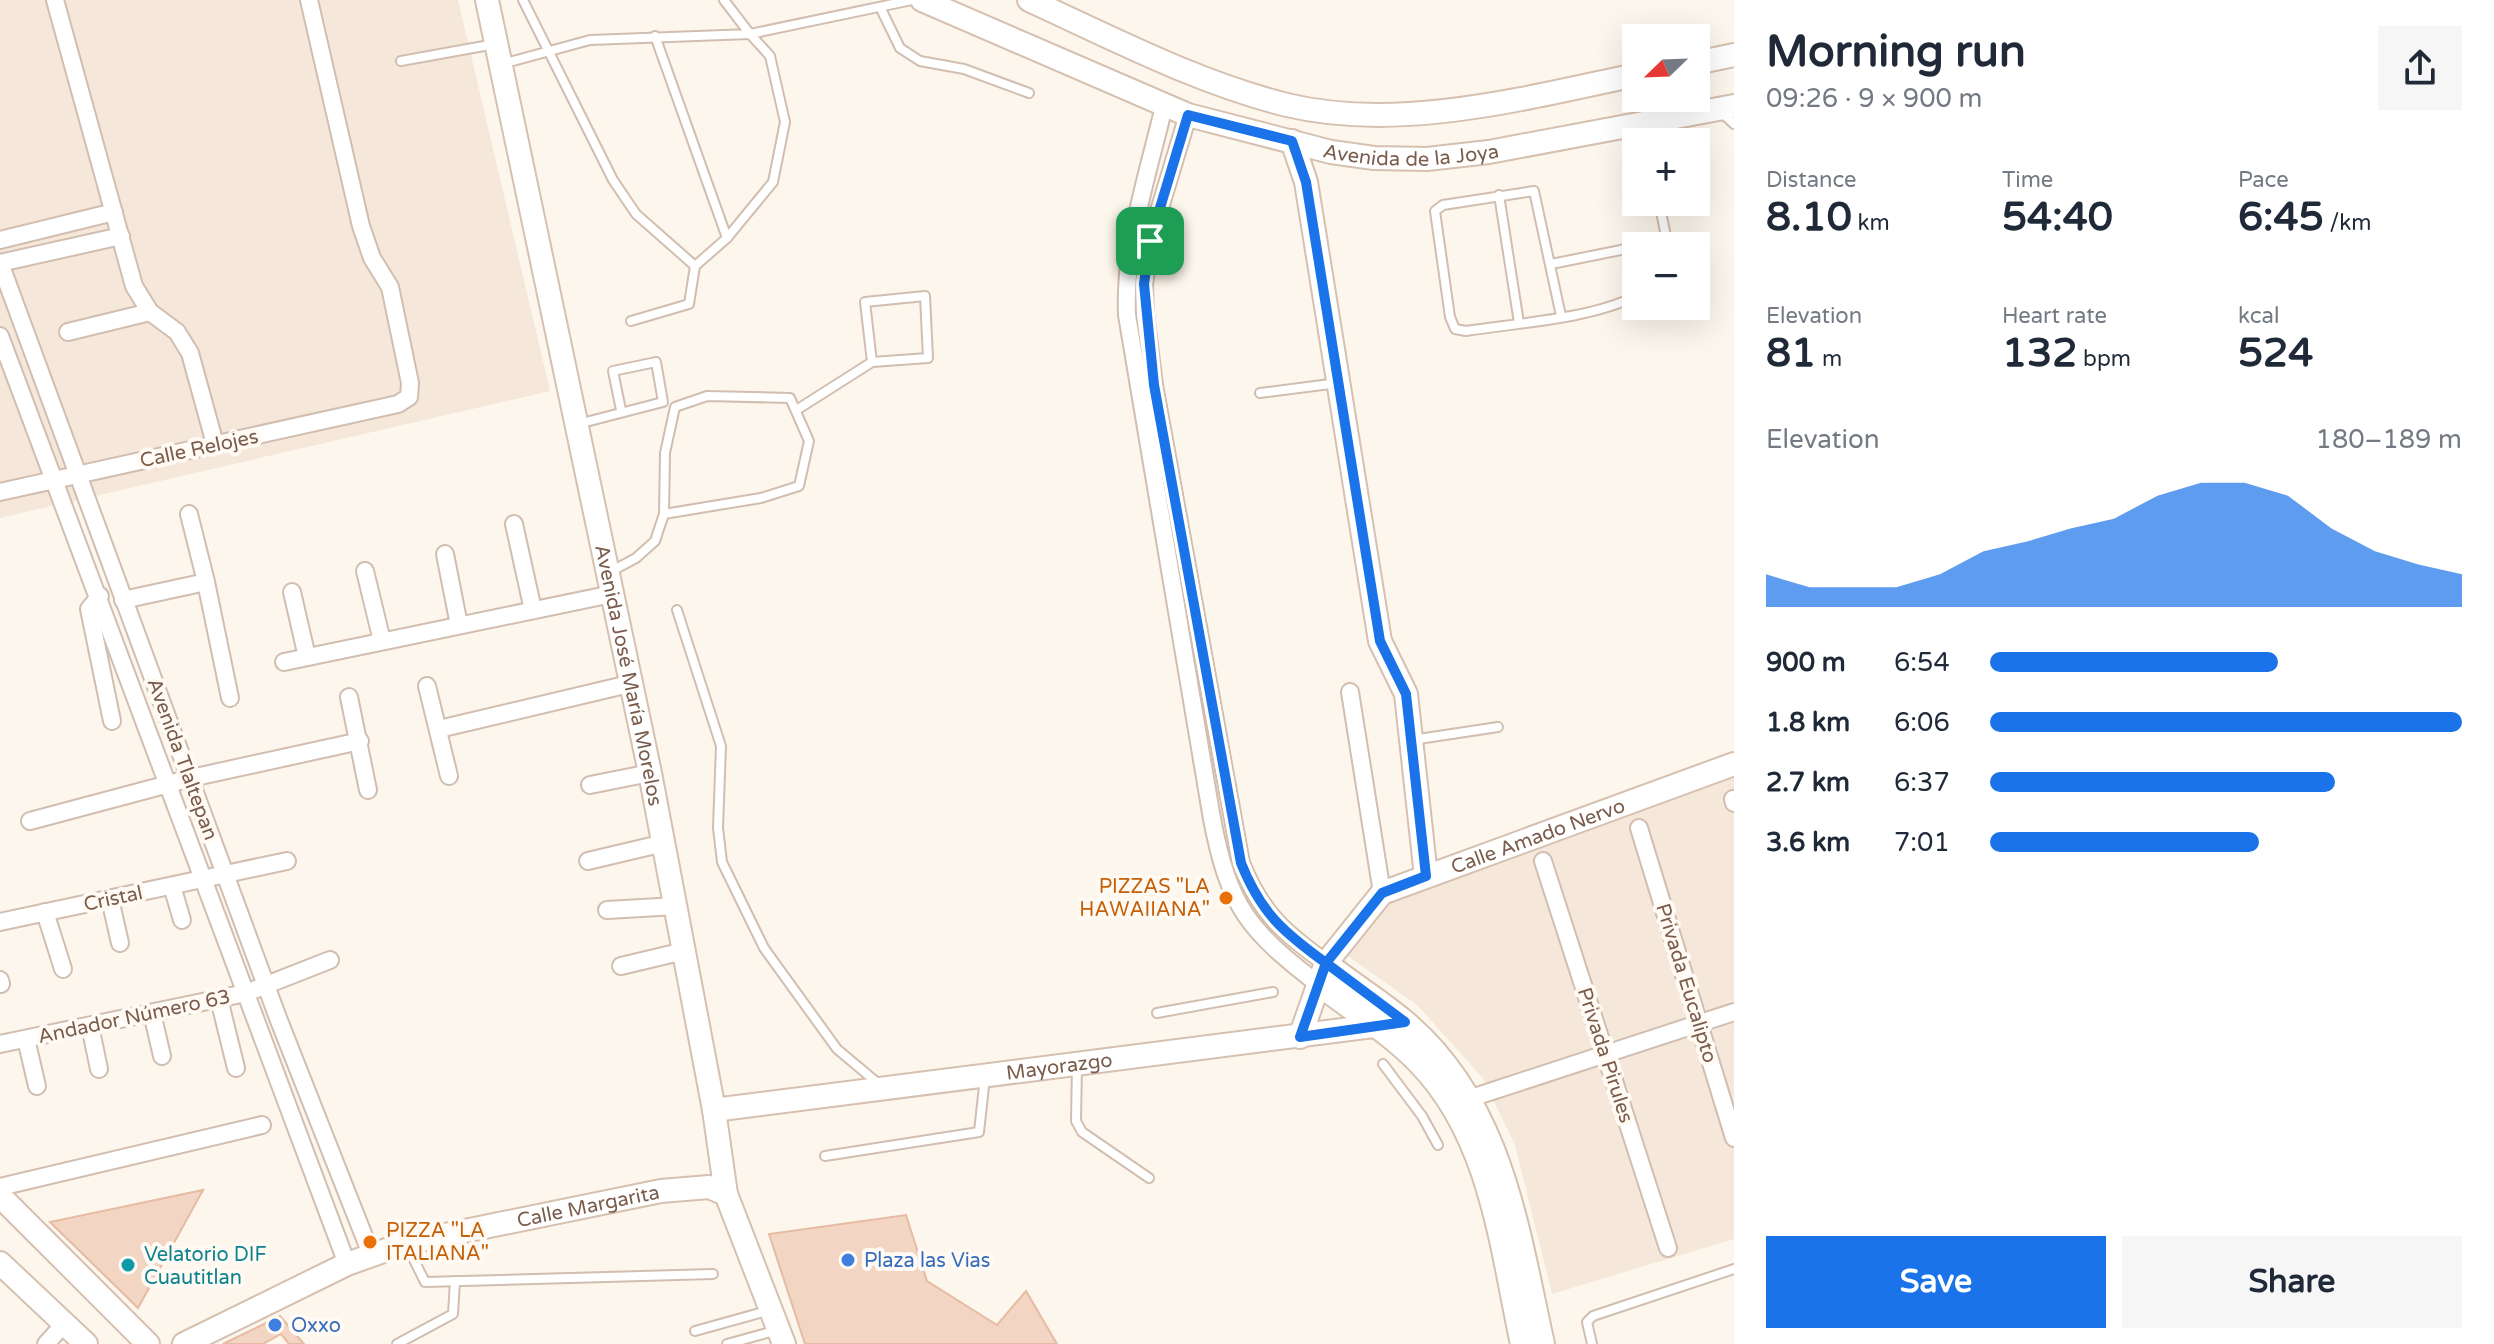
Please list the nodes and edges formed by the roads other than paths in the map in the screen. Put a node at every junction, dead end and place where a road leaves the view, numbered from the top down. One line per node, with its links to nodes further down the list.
1 (55, 0): 26 (street)
2 (309, 0): 49 (street, Calle Relojes)
3 (487, 0): 13 (main road, Avenida José María Morelos)
4 (523, 0): 12 (lane)
5 (724, 0): 10 (lane)
6 (912, 0): 9 (lane)
7 (922, 0): 19 (main road, Avenida de la Joya)
8 (1029, 0): 17 (main road, Avenida de la Joya)
9 (881, 9): 10 (lane); 18 (lane)
10 (750, 34): 11 (lane); 28 (lane)
11 (655, 36): 12 (lane); 28 (lane)
12 (551, 51): 13 (lane); 33 (lane)
13 (499, 54): 16 (lane); 48 (main road, Avenida José María Morelos)
14 (1734, 55): 15 (main road)
15 (1710, 60)
16 (401, 61)
17 (1622, 80)
18 (1029, 93)
19 (1164, 106): 21 (main road, Avenida de la Joya); 108 (street)
20 (1729, 113): 22 (main road, Avenida de la Joya)
21 (1188, 115): 24 (main road, Avenida de la Joya); 108 (street)
22 (1662, 128)
23 (1622, 135): 24 (main road, Avenida de la Joya)
24 (1292, 141): 44 (main road)
25 (1499, 195): 32 (lane); 38 (lane); 38 (lane)
26 (114, 212): 27 (street); 29 (street)
27 (121, 236): 31 (street); 35 (street)
28 (727, 238): 33 (lane)
29 (0, 240)
30 (1622, 249): 32 (lane)
31 (0, 263): 42 (street, Avenida Tlaltepan)
32 (1551, 264): 36 (lane)
33 (695, 266): 37 (lane)
34 (1622, 303): 36 (lane)
35 (150, 312): 39 (street); 49 (street)
36 (1561, 316): 38 (lane)
37 (631, 321)
38 (1519, 323)
39 (68, 332)
40 (0, 336): 43 (street, Avenida Tlaltepan)
41 (872, 362): 41 (lane); 46 (lane)
42 (38, 363): 43 (street); 50 (street, Avenida Tlaltepan)
43 (14, 372): 51 (street, Avenida Tlaltepan)
44 (1338, 383): 45 (lane); 77 (main road)
45 (1260, 393)
46 (798, 409): 54 (lane); 54 (lane)
47 (621, 410): 47 (lane); 48 (lane)
48 (576, 425): 59 (main road, Avenida José María Morelos)
49 (215, 444): 50 (street, Calle Relojes)
50 (78, 474): 51 (street, Calle Relojes); 62 (street, Avenida Tlaltepan)
51 (56, 480): 52 (street, Calle Relojes); 61 (street, Avenida Tlaltepan)
52 (0, 492)
53 (189, 514): 58 (street)
54 (664, 514): 59 (lane)
55 (514, 524): 63 (street)
56 (445, 554): 65 (street)
57 (365, 571): 66 (street)
58 (206, 582): 62 (street); 73 (street)
59 (610, 584): 63 (street); 69 (main road, Avenida José María Morelos)
60 (292, 592): 67 (street)
61 (100, 596): 74 (street); 83 (street, Avenida Tlaltepan)
62 (123, 600): 82 (street, Avenida Tlaltepan)
63 (533, 610): 65 (street)
64 (677, 610): 131 (lane)
65 (459, 625): 66 (street)
66 (382, 641): 67 (street)
67 (307, 657): 68 (street)
68 (284, 662)
69 (629, 684): 76 (street); 80 (main road, Avenida José María Morelos)
70 (427, 686): 76 (street)
71 (1350, 692): 96 (street)
72 (349, 697): 78 (street)
73 (230, 698)
74 (112, 721)
75 (1498, 727): 77 (lane)
76 (439, 729): 81 (street)
77 (1411, 740): 93 (main road)
78 (360, 741): 82 (street); 85 (street)
79 (1734, 764): 93 (main road, Calle Amado Nervo)
80 (650, 773): 84 (street); 88 (main road, Avenida José María Morelos)
81 (449, 776)
82 (191, 778): 83 (street); 92 (street, Avenida Tlaltepan)
83 (169, 784): 86 (street); 94 (street, Avenida Tlaltepan)
84 (590, 785)
85 (368, 790)
86 (30, 821)
87 (1639, 828): 117 (street, Privada Eucalipto)
88 (664, 843): 90 (street); 98 (main road, Avenida José María Morelos)
89 (287, 861): 92 (street, Cristal)
90 (588, 861)
91 (1543, 861): 123 (street, Privada Pirules)
92 (225, 874): 94 (street, Cristal); 109 (street, Avenida Tlaltepan)
93 (1426, 876): 96 (main road, Calle Amado Nervo)
94 (205, 879): 95 (street, Cristal); 111 (street, Avenida Tlaltepan)
95 (172, 886): 97 (street, Cristal); 101 (street)
96 (1382, 893): 108 (main road)
97 (110, 899): 100 (street, Cristal); 103 (street)
98 (676, 906): 99 (street); 104 (main road, Avenida José María Morelos)
99 (607, 910)
100 (45, 912): 102 (street, Cristal); 107 (street)
101 (182, 920)
102 (0, 922)
103 (120, 943)
104 (684, 951): 106 (street); 133 (main road, Avenida José María Morelos)
105 (330, 960): 109 (street, Andador Número 63)
106 (621, 966)
107 (63, 969)
108 (1322, 974): 116 (main road); 119 (main road); 120 (main road)
109 (267, 986): 111 (street, Andador Número 63); 134 (street, Avenida Tlaltepan)
110 (1273, 992): 115 (lane)
111 (246, 993): 112 (street, Andador Número 63); 136 (street, Avenida Tlaltepan)
112 (219, 999): 114 (street, Andador Número 63); 127 (street)
113 (1734, 1012): 117 (street)
114 (152, 1013): 118 (street, Andador Número 63); 124 (street)
115 (1157, 1013)
116 (1405, 1022): 119 (main road, Mayorazgo); 132 (main road)
117 (1699, 1024): 123 (street); 137 (street, Privada Eucalipto)
118 (90, 1026): 121 (street, Andador Número 63); 128 (street)
119 (1374, 1026): 120 (main road, Mayorazgo); 147 (main road)
120 (1300, 1037): 125 (main road, Mayorazgo)
121 (26, 1039): 122 (street, Andador Número 63); 130 (street)
122 (0, 1044)
123 (1607, 1055): 132 (street); 145 (street, Privada Pirules)
124 (162, 1056)
125 (1077, 1064): 129 (main road, Mayorazgo); 140 (lane)
126 (1383, 1064): 138 (lane)
127 (236, 1068)
128 (99, 1069)
129 (985, 1076): 131 (main road, Mayorazgo); 139 (lane)
130 (37, 1086)
131 (884, 1088): 133 (main road, Mayorazgo)
132 (1471, 1098): 147 (main road)
133 (714, 1110): 142 (main road, Avenida José María Morelos)
134 (317, 1117): 136 (street); 146 (street, Avenida Tlaltepan)
135 (262, 1125): 141 (street)
136 (296, 1125): 149 (street, Avenida Tlaltepan)
137 (1734, 1138)
138 (1438, 1145)
139 (825, 1156)
140 (1149, 1178)
141 (0, 1187)
142 (726, 1194): 144 (main road, Calle Margarita); 154 (main road, Avenida José María Morelos)
143 (0, 1196): 159 (main road)
144 (406, 1243): 146 (main road, Calle Margarita); 152 (lane)
145 (1668, 1248)
146 (371, 1254): 149 (main road, Calle Margarita)
147 (1515, 1262): 163 (main road); 164 (main road)
148 (0, 1263): 153 (main road)
149 (347, 1264): 156 (main road, Calle Margarita)
150 (1734, 1269): 165 (lane)
151 (713, 1274): 152 (lane)
152 (455, 1281): 161 (lane)
153 (64, 1324): 157 (street); 158 (main road)
154 (778, 1328): 155 (lane); 162 (lane)
155 (695, 1331)
156 (210, 1339): 160 (main road, Calle Margarita)
157 (46, 1344)
158 (86, 1344)
159 (148, 1344)
160 (184, 1344)
161 (397, 1344)
162 (727, 1344)
163 (1522, 1344)
164 (1543, 1344)
165 (1592, 1344)

